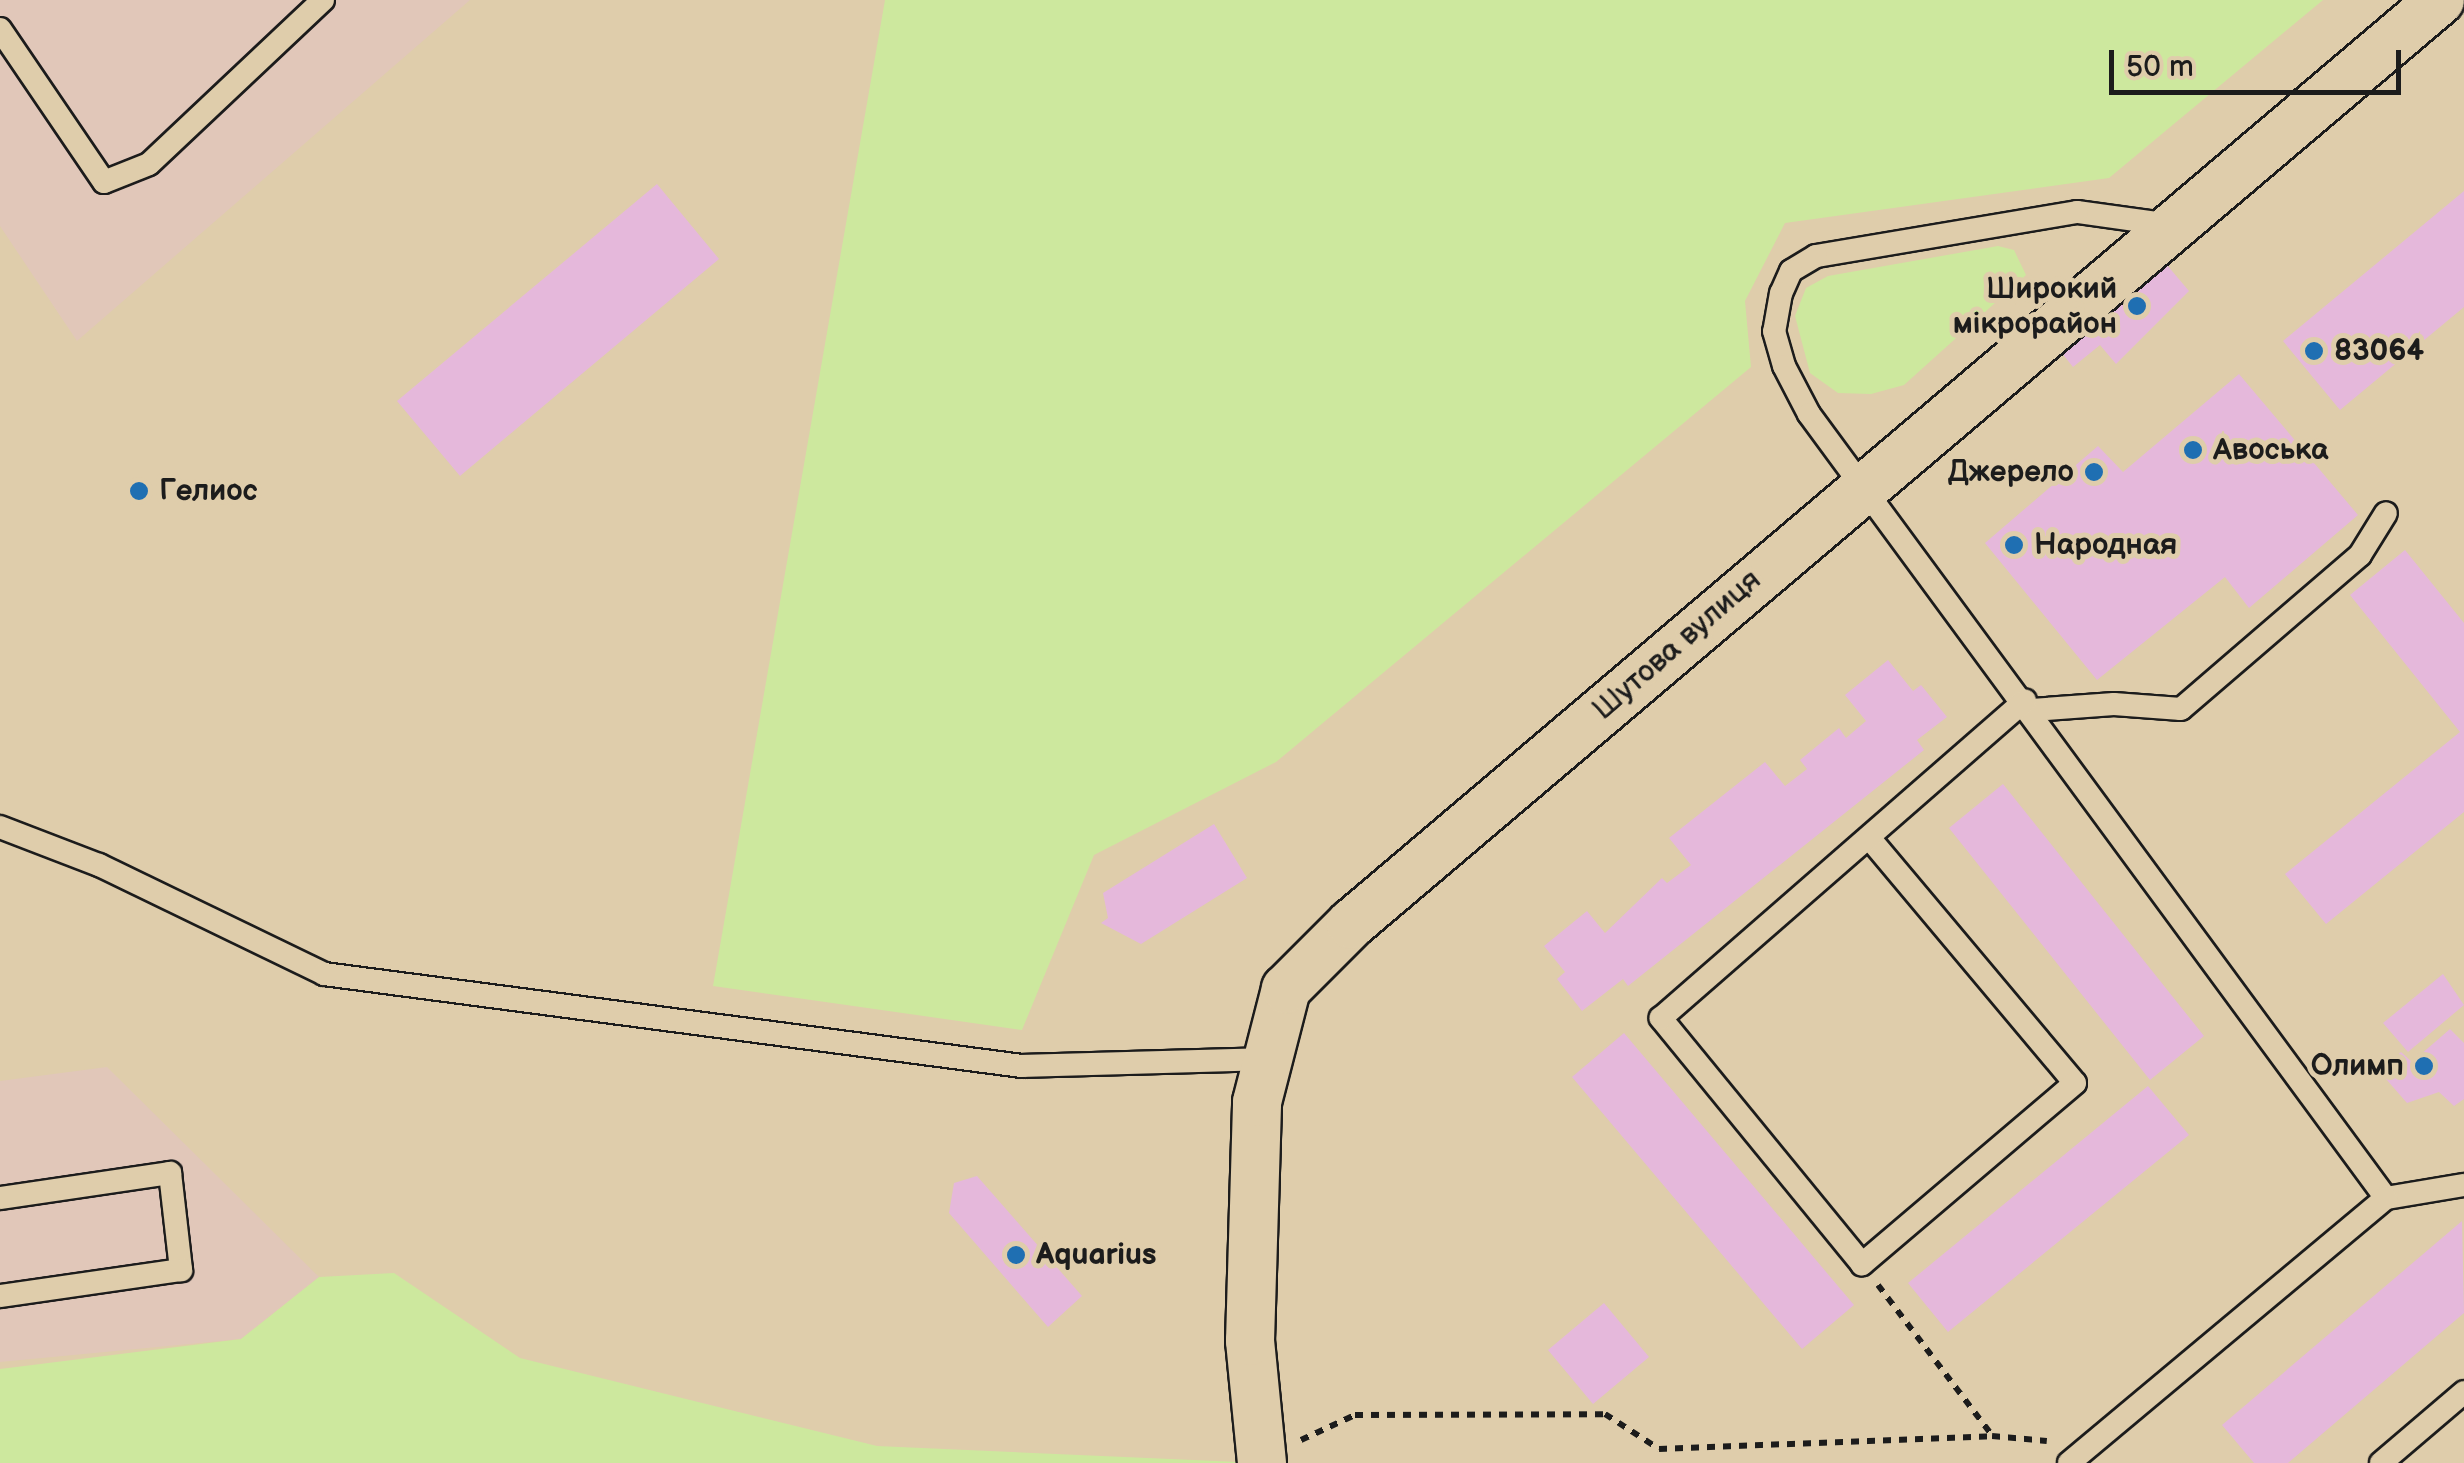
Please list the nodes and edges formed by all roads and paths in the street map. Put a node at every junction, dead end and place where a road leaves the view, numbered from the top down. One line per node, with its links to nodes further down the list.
1 (324, 0): 3 (lane)
2 (2440, 0): 4 (street, Шутова вулиця)
3 (0, 29)
4 (2171, 226): 5 (street, Шутова вулиця); 5 (lane)
5 (1866, 483): 7 (lane); 10 (street, Шутова вулиця)
6 (2386, 513): 7 (lane)
7 (2029, 705): 9 (lane); 13 (lane)
8 (0, 826): 10 (lane)
9 (1871, 840): 14 (lane); 14 (lane)
10 (1268, 1059): 19 (street, Шутова вулиця)
11 (2464, 1186): 13 (lane)
12 (0, 1198): 15 (lane)
13 (2386, 1198): 18 (lane)
14 (1862, 1264): 17 (path)
15 (0, 1296)
16 (2464, 1392): 21 (lane)
17 (1992, 1436): 18 (path); 19 (path)
18 (2090, 1446): 20 (lane)
19 (1262, 1460)
20 (2069, 1463)
21 (2381, 1463)

